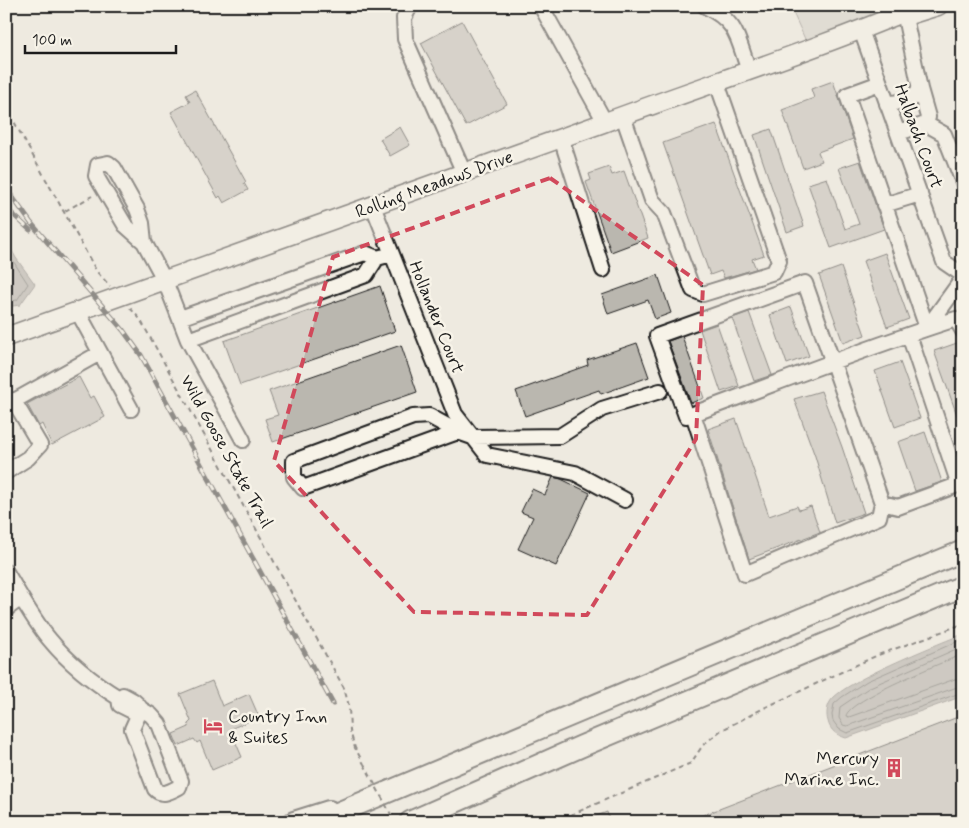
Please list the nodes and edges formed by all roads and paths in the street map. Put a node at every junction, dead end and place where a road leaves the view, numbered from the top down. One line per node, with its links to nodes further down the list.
1 (410, 6): 18 (street)
2 (705, 6): 7 (street)
3 (938, 6): 5 (main road, Rolling Meadows Drive)
4 (546, 8): 14 (street)
5 (912, 11): 6 (main road, Rolling Meadows Drive); 10 (street)
6 (861, 30): 7 (main road, Rolling Meadows Drive); 9 (street, Halbach Court)
7 (749, 71): 8 (main road, Rolling Meadows Drive)
8 (717, 82): 13 (main road, Rolling Meadows Drive); 13 (street)
9 (880, 83): 11 (street, Halbach Court); 22 (street)
10 (920, 90): 11 (street); 15 (street)
11 (888, 104): 16 (street, Halbach Court)
12 (6, 107): 24 (path, Wild Goose State Trail)
13 (622, 116): 14 (main road, Rolling Meadows Drive)
14 (606, 122): 17 (main road, Rolling Meadows Drive)
15 (926, 124): 16 (street); 19 (street)
16 (898, 133): 20 (street, Halbach Court)
17 (561, 138): 18 (main road, Rolling Meadows Drive); 28 (street)
18 (464, 173): 23 (main road, Rolling Meadows Drive)
19 (963, 182)
20 (920, 194): 22 (street); 29 (street, Halbach Court)
21 (92, 196): 24 (path)
22 (884, 205): 34 (street)
23 (373, 206): 26 (street, Hollander Court); 30 (main road, Rolling Meadows Drive)
24 (64, 211): 31 (path, Wild Goose State Trail)
25 (144, 242): 25 (street); 30 (street)
26 (392, 254): 27 (street); 46 (street, Hollander Court)
27 (377, 258): 33 (street); 38 (street)
28 (603, 270)
29 (963, 276): 34 (street)
30 (165, 281): 31 (main road, Rolling Meadows Drive); 33 (street)
31 (118, 296): 32 (main road, Rolling Meadows Drive); 63 (path, Wild Goose State Trail, bridge)
32 (78, 312): 37 (main road, Rolling Meadows Drive); 39 (street)
33 (180, 318): 38 (street)
34 (927, 328): 35 (street); 36 (street)
35 (963, 331)
36 (909, 335): 40 (street); 49 (street)
37 (6, 337)
38 (188, 340): 47 (street)
39 (100, 353): 42 (street); 43 (street)
40 (833, 363): 44 (street); 44 (street); 51 (street)
41 (660, 391): 46 (street)
42 (10, 400): 48 (street)
43 (131, 409)
44 (693, 414): 51 (street)
45 (458, 432): 45 (street); 46 (street)
46 (472, 437): 50 (street, Hollander Court)
47 (243, 440)
48 (6, 472)
49 (961, 484): 51 (street)
50 (625, 500)
51 (882, 503)
52 (963, 550): 59 (highway)
53 (6, 572): 55 (street)
54 (963, 586): 60 (highway)
55 (22, 598): 56 (street); 58 (street)
56 (6, 609)
57 (963, 624): 66 (path)
58 (141, 709): 58 (street)
59 (366, 800): 61 (highway); 62 (highway)
60 (434, 812): 64 (highway); 65 (highway)
61 (294, 822)
62 (316, 822)
63 (395, 822)
64 (410, 822)
65 (415, 822)
66 (554, 822)

